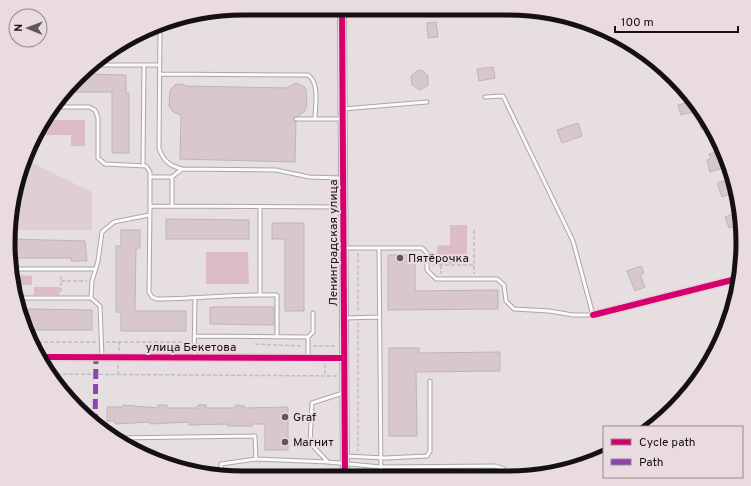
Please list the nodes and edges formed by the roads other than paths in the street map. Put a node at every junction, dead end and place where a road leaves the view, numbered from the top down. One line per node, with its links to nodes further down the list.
1 (342, 15): 10 (street, Ленинградская улица)
2 (160, 31): 5 (lane)
3 (101, 65): 4 (lane)
4 (144, 65): 5 (lane); 14 (lane)
5 (159, 66): 6 (lane)
6 (159, 74): 12 (lane); 15 (lane)
7 (485, 97): 34 (lane)
8 (426, 102): 10 (lane)
9 (60, 107): 14 (lane)
10 (343, 109): 13 (street, Ленинградская улица)
11 (296, 119): 12 (lane)
12 (315, 119): 13 (lane)
13 (343, 119): 18 (street, Ленинградская улица)
14 (143, 164): 16 (lane)
15 (182, 169): 17 (lane); 18 (lane)
16 (150, 177): 17 (lane); 19 (lane)
17 (172, 177): 20 (lane)
18 (343, 178): 22 (street, Ленинградская улица)
19 (150, 206): 20 (lane); 23 (lane)
20 (172, 206): 21 (lane)
21 (260, 207): 22 (lane); 29 (lane)
22 (344, 207): 24 (street, Ленинградская улица)
23 (149, 215): 26 (lane); 32 (lane)
24 (344, 248): 25 (lane); 36 (street, Ленинградская улица)
25 (379, 248): 34 (lane); 35 (lane)
26 (95, 269): 27 (lane); 31 (lane)
27 (17, 270)
28 (733, 279): 34 (street)
29 (260, 295): 32 (lane); 38 (lane)
30 (22, 298): 31 (lane)
31 (91, 298): 41 (lane)
32 (195, 299): 37 (lane)
33 (314, 314): 39 (lane)
34 (593, 315)
35 (379, 317): 36 (lane); 48 (lane)
36 (344, 318): 42 (street, Ленинградская улица)
37 (195, 336): 38 (lane); 43 (lane)
38 (277, 337): 39 (lane)
39 (308, 337): 44 (lane)
40 (46, 357): 41 (street, улица Бекетова)
41 (102, 358): 43 (street, улица Бекетова)
42 (344, 358): 44 (street, улица Бекетова); 46 (street, Ленинградская улица)
43 (194, 359): 44 (street, улица Бекетова)
44 (308, 359)
45 (430, 381): 48 (lane)
46 (345, 392): 50 (street, Ленинградская улица); 51 (lane)
47 (125, 438): 49 (lane)
48 (381, 458): 50 (lane); 52 (lane)
49 (256, 459): 51 (lane); 53 (lane)
50 (345, 460): 51 (lane); 52 (lane); 54 (street, Ленинградская улица)
51 (328, 462)
52 (381, 467): 55 (lane); 56 (lane)
53 (221, 470)
54 (345, 471)
55 (381, 471)
56 (505, 471)

